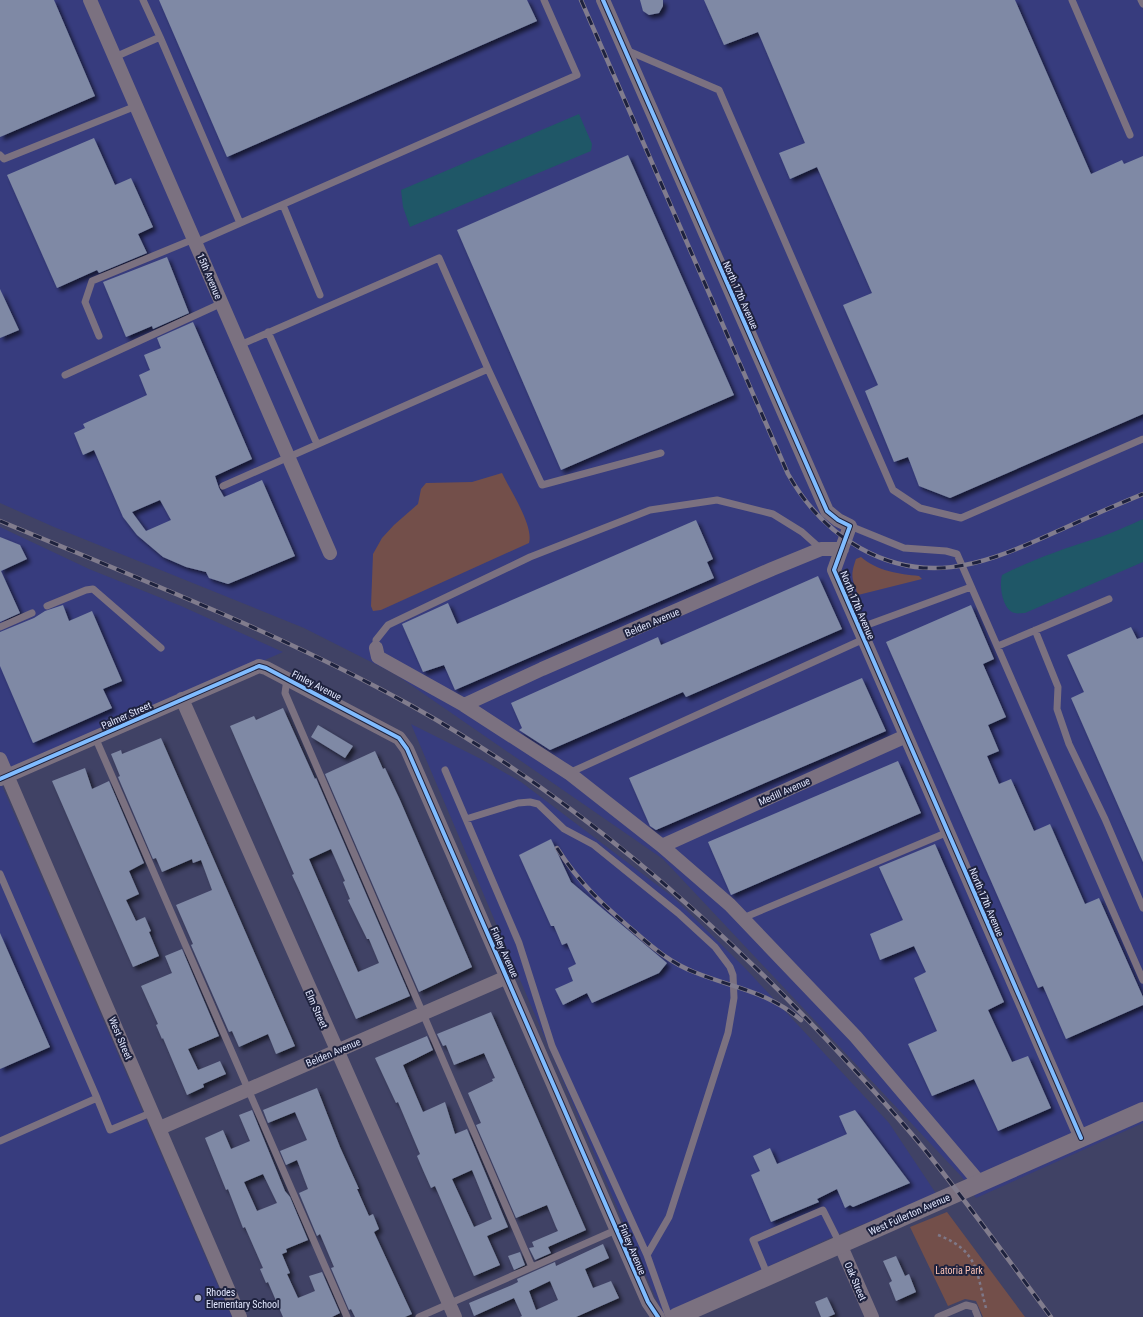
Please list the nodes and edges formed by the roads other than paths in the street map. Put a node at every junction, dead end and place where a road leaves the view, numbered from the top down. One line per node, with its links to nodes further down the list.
1 (90, 0): 10 (street, 15th Avenue)
2 (143, 0): 8 (lane)
3 (544, 0): 14 (lane)
4 (603, 0): 9 (street, North 17th Avenue)
5 (1072, 0): 12 (lane)
6 (1141, 0): 7 (lane)
7 (1143, 4)
8 (160, 37): 10 (lane); 15 (lane)
9 (624, 49): 24 (lane); 29 (street, North 17th Avenue)
10 (115, 57): 11 (street, 15th Avenue)
11 (136, 106): 13 (lane); 16 (street, 15th Avenue)
12 (1130, 136)
13 (0, 155)
14 (283, 205): 15 (lane); 17 (lane)
15 (240, 224): 16 (lane)
16 (195, 241): 18 (street, 15th Avenue); 20 (lane)
17 (320, 295)
18 (222, 303): 21 (street, 15th Avenue); 23 (lane)
19 (268, 332): 21 (lane); 22 (lane); 25 (lane)
20 (99, 336)
21 (240, 345): 27 (street, 15th Avenue)
22 (488, 369): 25 (lane); 26 (lane)
23 (64, 375)
24 (1143, 439)
25 (317, 444): 27 (lane)
26 (662, 453)
27 (288, 457): 28 (lane); 32 (street, 15th Avenue)
28 (223, 486)
29 (850, 526): 30 (street, North 17th Avenue); 33 (lane)
30 (842, 548): 31 (street, Belden Avenue); 39 (street, North 17th Avenue)
31 (821, 549): 42 (lane); 46 (street, Belden Avenue)
32 (330, 553)
33 (972, 587): 39 (lane); 40 (lane)
34 (1109, 599): 38 (lane)
35 (47, 606): 41 (lane)
36 (32, 613): 37 (lane)
37 (0, 627)
38 (1035, 630): 40 (lane); 57 (lane)
39 (862, 634): 47 (street, North 17th Avenue); 51 (lane)
40 (998, 646): 60 (lane)
41 (161, 648)
42 (376, 648): 46 (street)
43 (259, 666): 44 (street, Finley Avenue); 45 (street, Palmer Street)
44 (287, 679): 59 (street, Finley Avenue); 61 (lane)
45 (182, 700): 48 (street, Palmer Street); 62 (street, Elm Street)
46 (464, 705): 51 (street)
47 (906, 736): 54 (street, North 17th Avenue); 55 (street, Medill Avenue)
48 (95, 737): 52 (street, Palmer Street); 63 (lane)
49 (0, 759): 52 (street, West Street)
50 (445, 770): 53 (lane)
51 (569, 773): 55 (street)
52 (4, 777): 66 (street, West Street)
53 (466, 819): 73 (lane); 73 (lane)
54 (948, 832): 58 (lane); 68 (street, North 17th Avenue)
55 (662, 846): 58 (street)
56 (0, 874): 64 (lane)
57 (1142, 908)
58 (743, 918): 70 (street)
59 (507, 977): 61 (street, Belden Avenue); 71 (street, Finley Avenue)
60 (1143, 980)
61 (423, 1014): 62 (street, Belden Avenue); 74 (lane)
62 (336, 1051): 63 (street, Belden Avenue); 76 (street, Elm Street)
63 (248, 1089): 67 (street, Belden Avenue); 78 (lane)
64 (97, 1098): 66 (lane); 69 (lane)
65 (1143, 1111): 68 (street, West Fullerton Avenue)
66 (153, 1112): 67 (street, West Street)
67 (160, 1128): 77 (street, West Street)
68 (1081, 1138): 70 (street, West Fullerton Avenue)
69 (0, 1141)
70 (980, 1183): 72 (street, West Fullerton Avenue)
71 (616, 1230): 74 (lane); 81 (street, Finley Avenue)
72 (840, 1244): 75 (street, West Fullerton Avenue); 75 (lane); 84 (street, Oak Street)
73 (647, 1255): 82 (lane)
74 (532, 1267): 76 (lane)
75 (768, 1276): 83 (street, West Fullerton Avenue)
76 (449, 1304): 79 (lane); 80 (street, Elm Street)
77 (240, 1317)
78 (348, 1317)
79 (419, 1317)
80 (455, 1317)
81 (658, 1317)
82 (669, 1317)
83 (676, 1317)
84 (872, 1317)
85 (938, 1317): 86 (lane)
86 (978, 1317)

